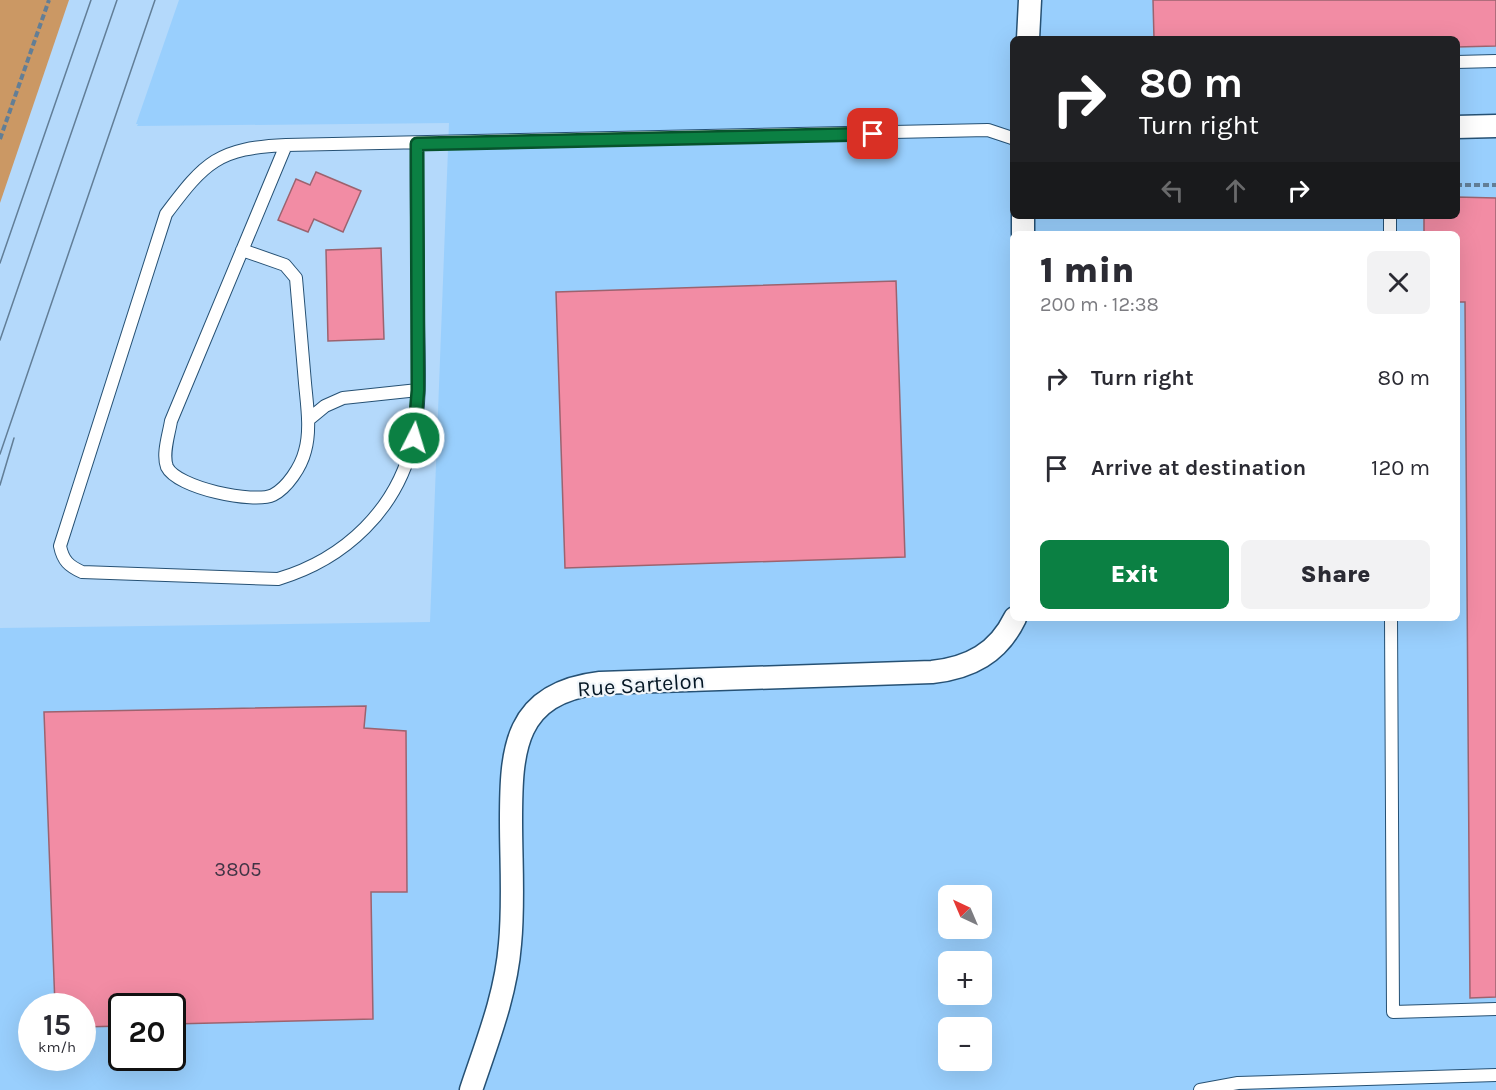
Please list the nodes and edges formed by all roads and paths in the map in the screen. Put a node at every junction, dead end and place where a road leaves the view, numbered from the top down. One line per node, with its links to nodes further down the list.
1 (49, 0): 9 (path)
2 (1030, 0): 3 (street)
3 (1028, 36)
4 (1496, 61): 5 (lane)
5 (1460, 62)
6 (1496, 126): 7 (street)
7 (1460, 127)
8 (1010, 137): 10 (lane)
9 (0, 139)
10 (417, 144): 11 (lane); 15 (lane)
11 (286, 145): 14 (lane); 15 (lane)
12 (1460, 185): 13 (path)
13 (1496, 185)
14 (242, 250): 16 (lane); 16 (lane)
15 (418, 390): 16 (lane)
16 (308, 420)
17 (1014, 621): 21 (street, Rue Sartelon)
18 (1390, 621): 19 (lane)
19 (1496, 1009)
20 (1496, 1075): 22 (lane)
21 (471, 1090)
22 (1200, 1090)

